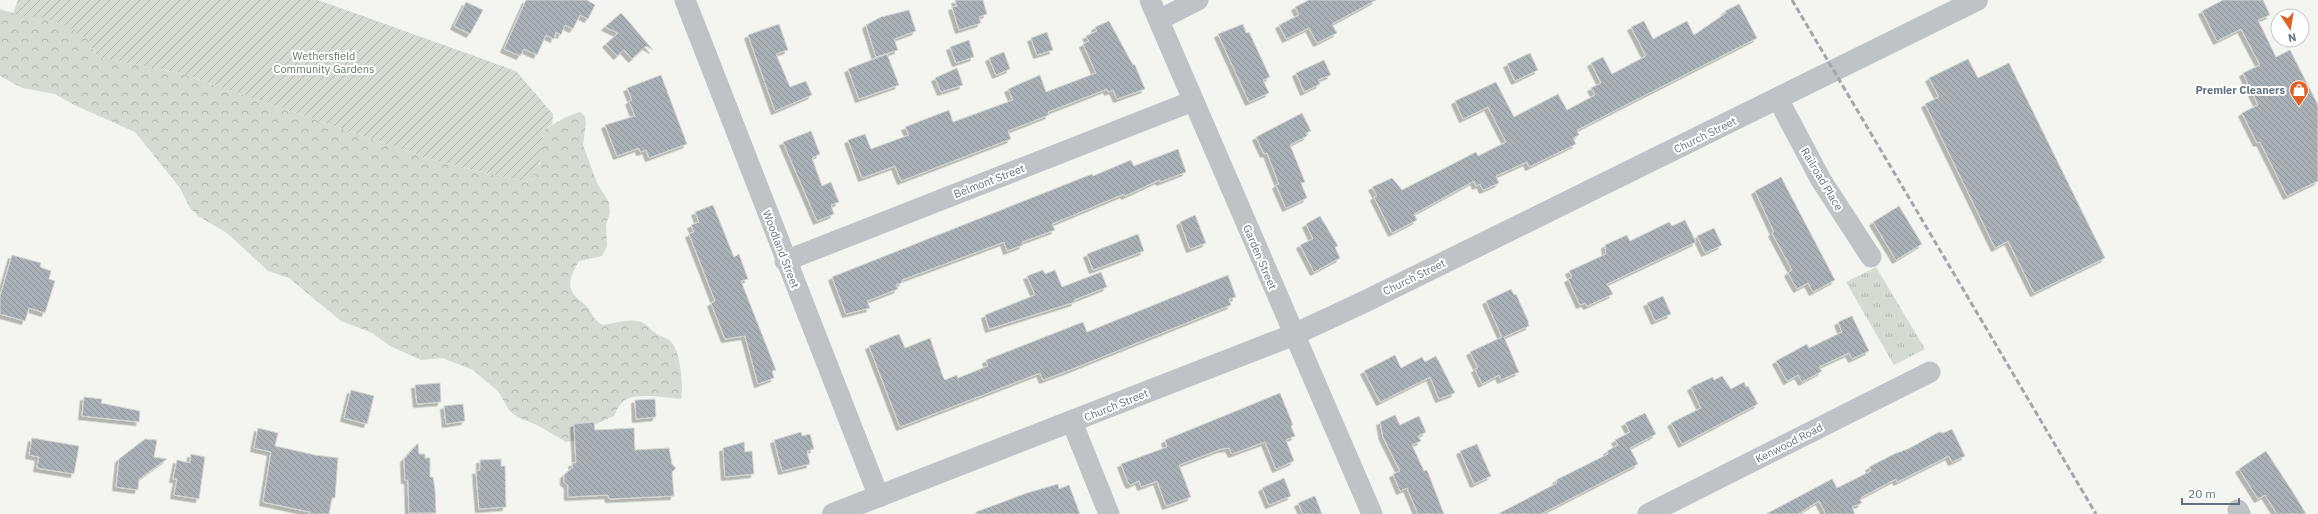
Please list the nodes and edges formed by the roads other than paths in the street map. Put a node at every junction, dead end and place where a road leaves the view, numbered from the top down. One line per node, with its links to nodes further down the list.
1 (685, 0): 9 (street, Woodland Street)
2 (1150, 0): 5 (street, Garden Street)
3 (1198, 0): 5 (street)
4 (1977, 0): 6 (street, Church Street)
5 (1159, 20): 7 (street, Garden Street)
6 (1778, 99): 8 (street, Railroad Place); 10 (street, Church Street)
7 (1193, 101): 9 (street, Belmont Street); 10 (street, Garden Street)
8 (1871, 257)
9 (785, 261): 13 (street, Woodland Street)
10 (1294, 335): 12 (street, Church Street); 16 (street, Garden Street)
11 (1930, 372): 17 (street, Kenwood Road)
12 (1072, 422): 13 (street, Church Street); 15 (street)
13 (879, 497): 14 (street, Church Street)
14 (833, 514)
15 (1110, 514)
16 (1372, 514)
17 (1648, 514)

